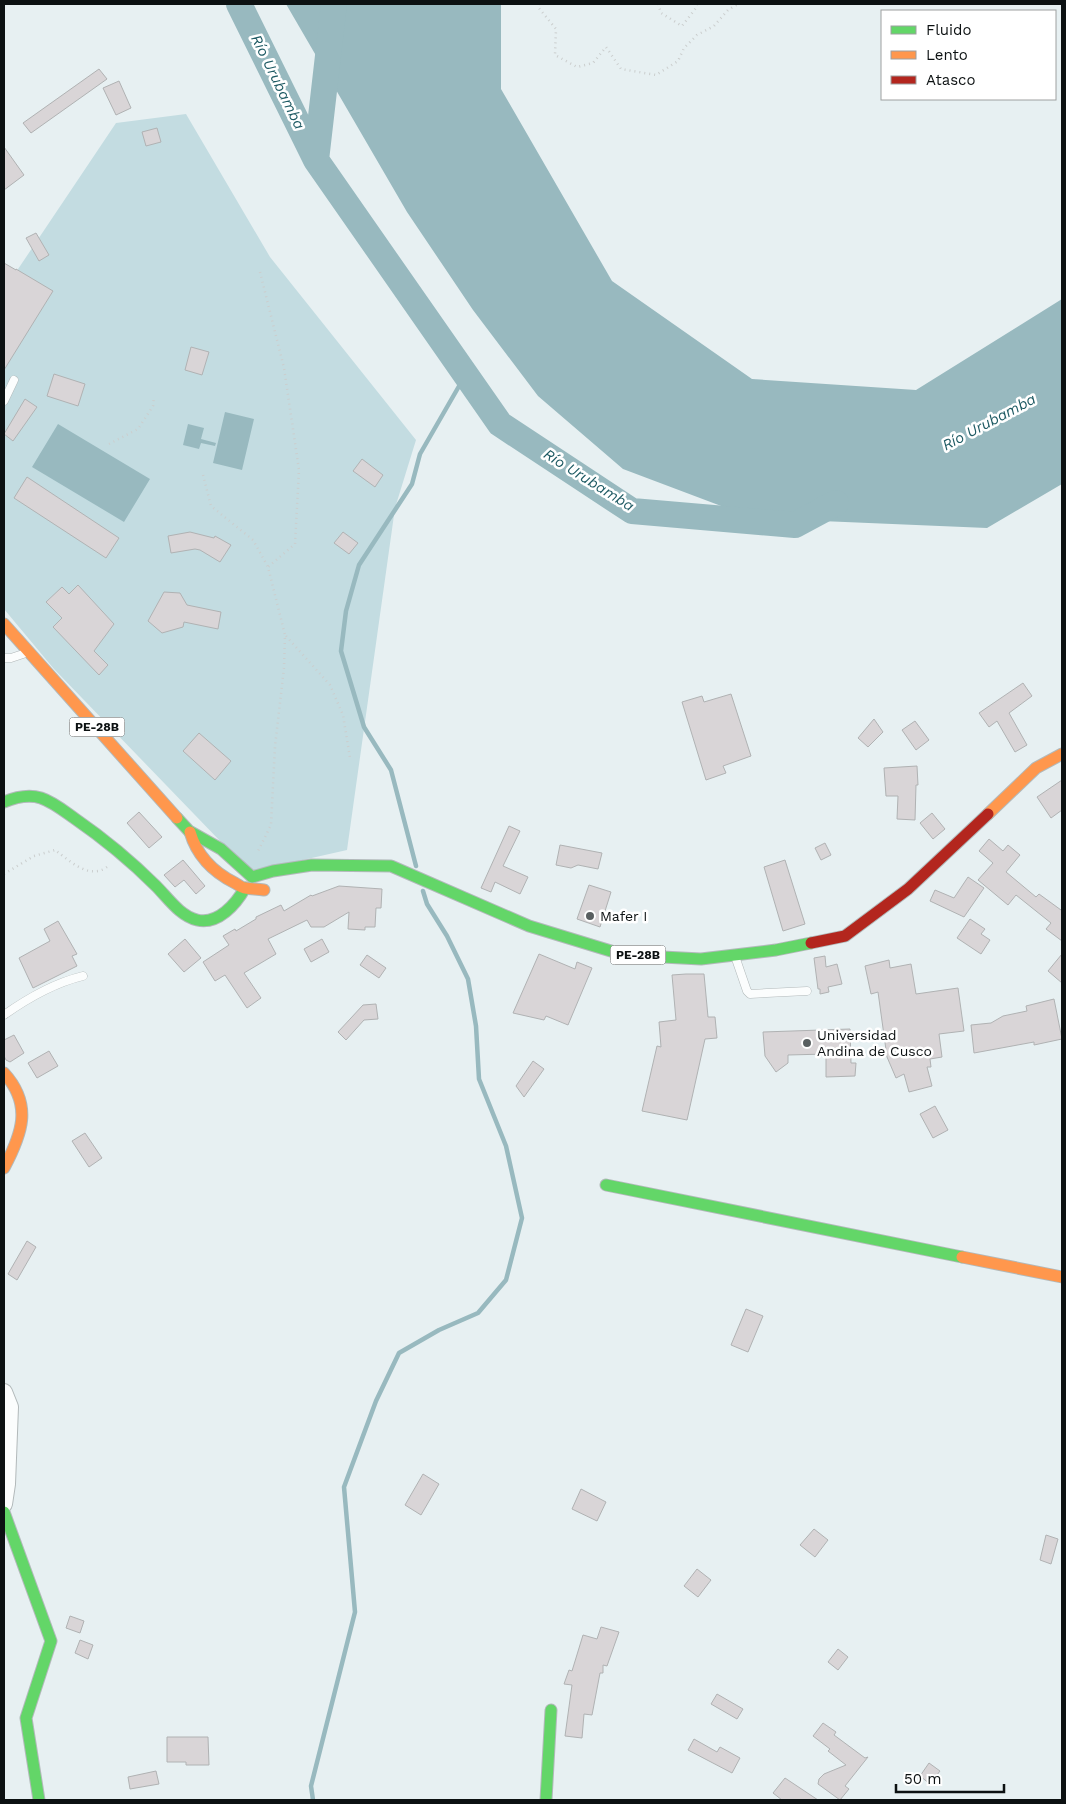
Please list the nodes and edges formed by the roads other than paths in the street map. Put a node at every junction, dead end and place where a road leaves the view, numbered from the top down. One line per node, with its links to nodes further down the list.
1 (14, 380): 2 (lane)
2 (4, 401)
3 (4, 624): 4 (main road, PE-28B)
4 (29, 652): 5 (lane); 8 (main road, PE-28B)
5 (4, 658)
6 (1062, 754): 13 (main road, PE-28B)
7 (4, 802): 11 (main road)
8 (190, 831): 11 (main road, PE-28B); 11 (main road, PE-28B)
9 (332, 865): 10 (main road, PE-28B); 11 (main road, PE-28B); 13 (main road, PE-28B)
10 (305, 879)
11 (247, 882): 12 (main road, PE-28B)
12 (273, 889)
13 (734, 955): 15 (lane)
14 (83, 976): 16 (lane)
15 (807, 990)
16 (4, 1015)
17 (4, 1073): 18 (main road)
18 (4, 1168)
19 (606, 1186): 20 (main road)
20 (1062, 1277)
21 (4, 1392): 22 (street)
22 (4, 1504)
23 (4, 1512): 25 (main road)
24 (551, 1710): 26 (main road)
25 (38, 1800)
26 (546, 1800)

